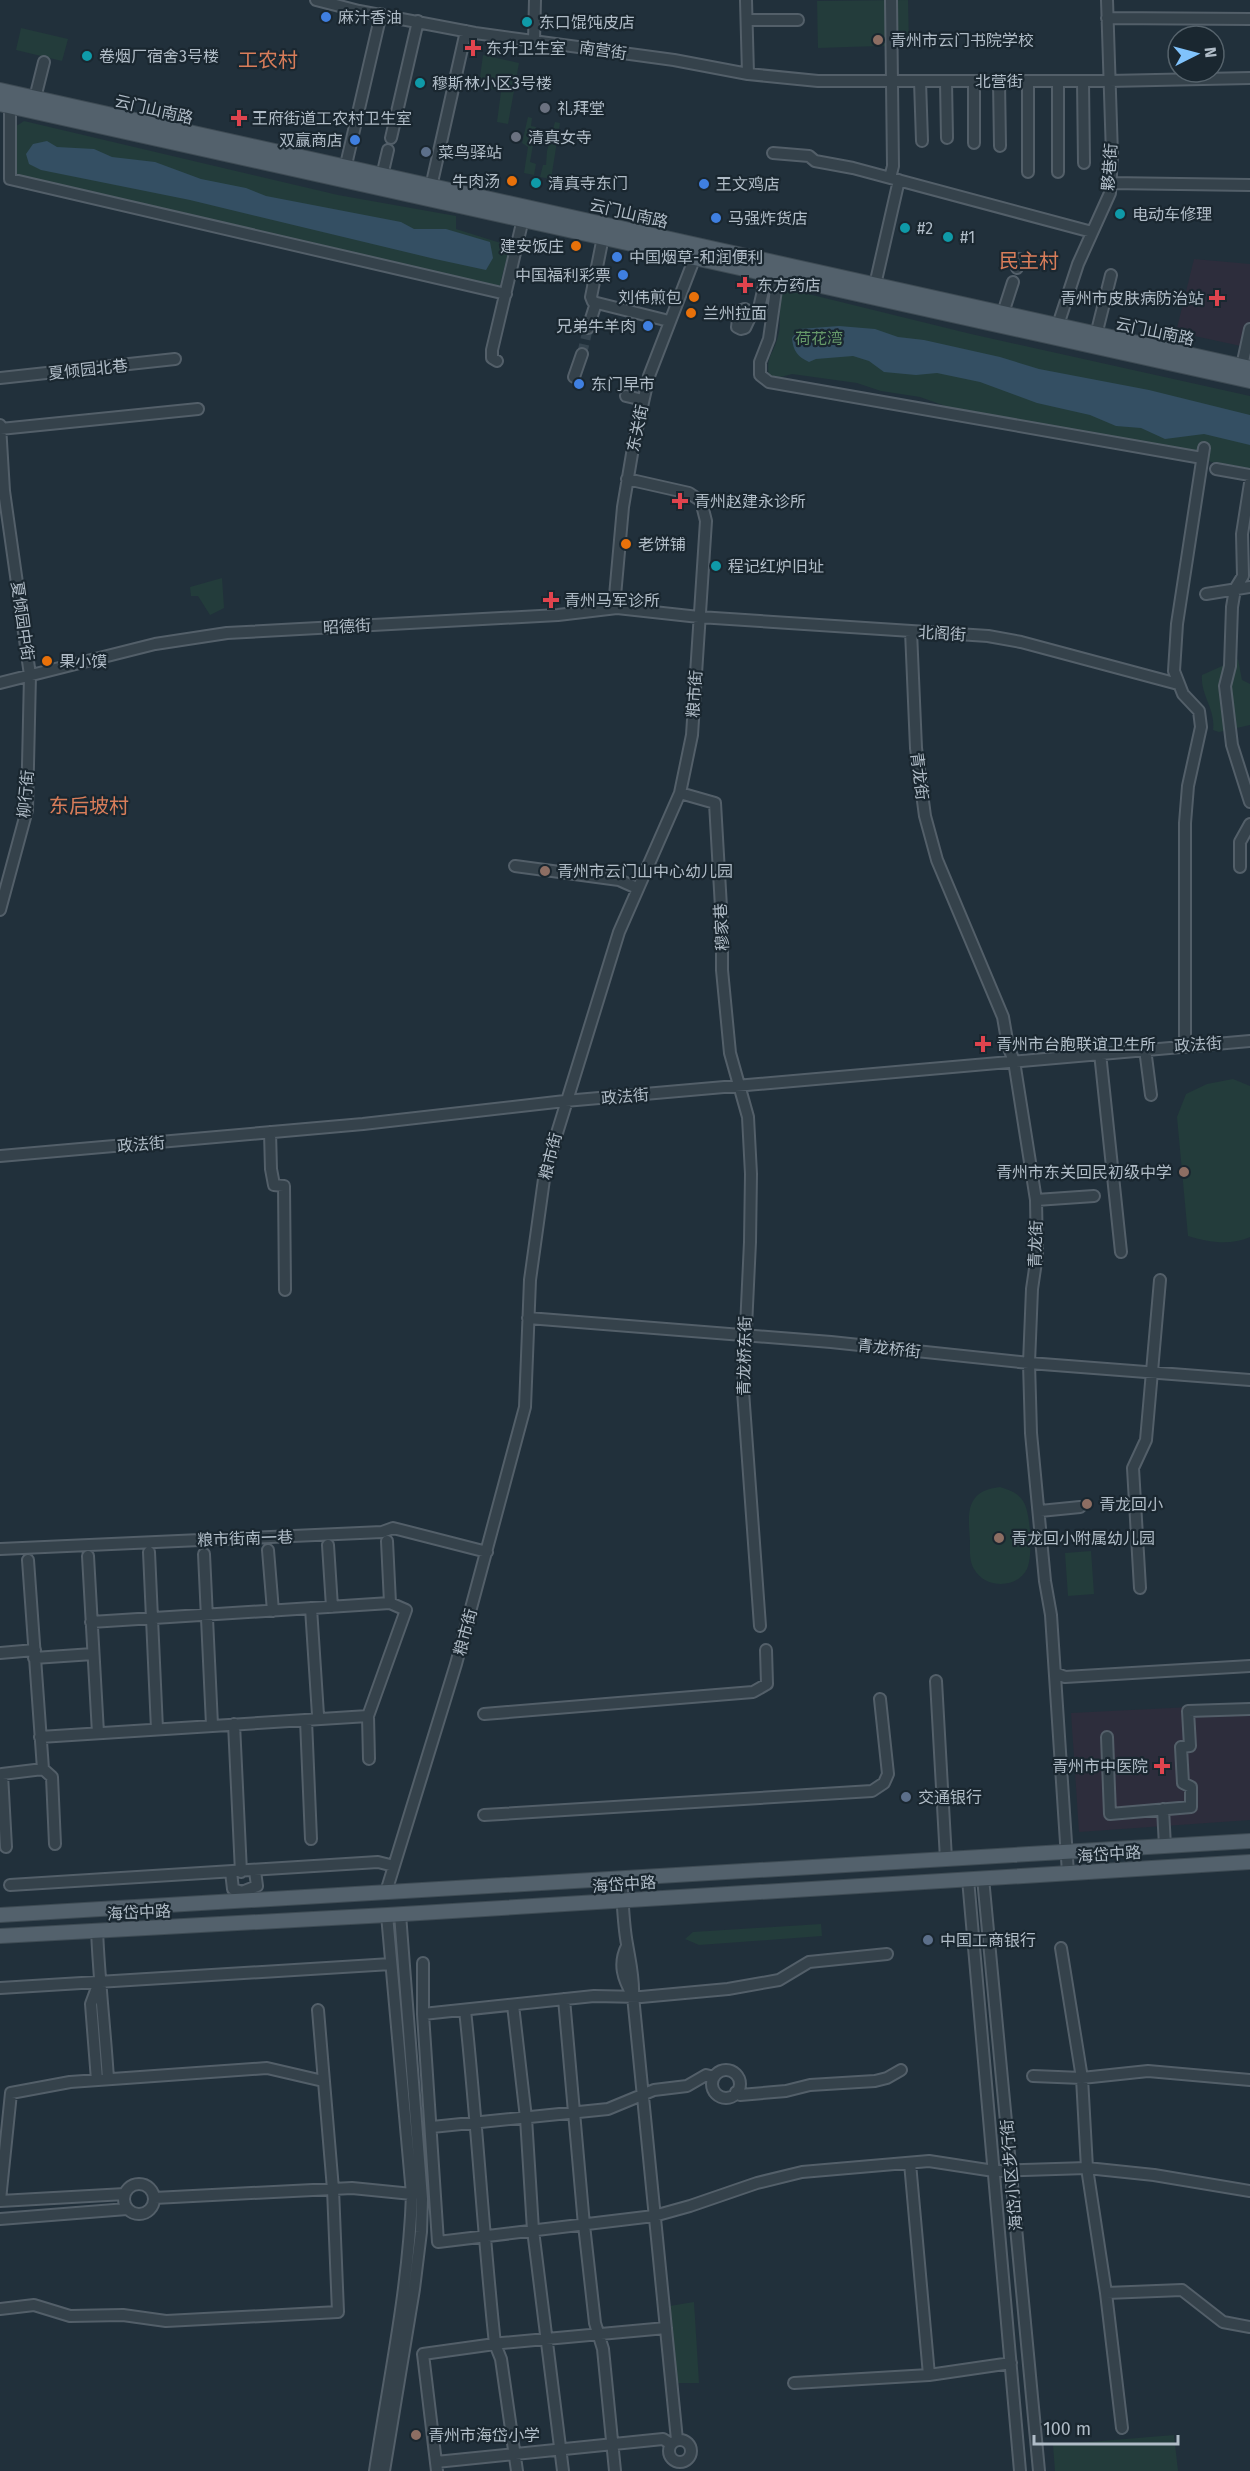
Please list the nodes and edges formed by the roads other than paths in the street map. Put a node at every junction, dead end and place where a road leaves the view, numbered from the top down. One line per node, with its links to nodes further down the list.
1 (316, 0): 6 (street, 南营街)
2 (535, 0): 13 (street)
3 (746, 0): 9 (street)
4 (891, 0): 17 (street)
5 (1107, 0): 7 (street, 夥巷街)
6 (381, 14): 11 (street, 南营街); 37 (street)
7 (1107, 18): 8 (street); 25 (street, 夥巷街)
8 (1250, 19)
9 (747, 20): 10 (street); 15 (street)
10 (798, 20)
11 (418, 21): 12 (street, 南营街); 29 (street)
12 (466, 31): 13 (street, 南营街); 44 (street)
13 (534, 41): 15 (street, 南营街)
14 (45, 62): 27 (street)
15 (748, 74): 17 (street, 北营街)
16 (1250, 78): 25 (street, 北营街)
17 (893, 81): 18 (street, 北营街); 41 (street)
18 (920, 81): 19 (street, 北营街); 31 (street)
19 (946, 81): 20 (street, 北营街); 30 (street)
20 (974, 81): 21 (street, 北营街); 32 (street)
21 (999, 81): 22 (street, 北营街); 33 (street)
22 (1028, 81): 23 (street, 北营街); 38 (street)
23 (1058, 81): 24 (street, 北营街); 39 (street)
24 (1083, 81): 25 (street, 北营街); 36 (street)
25 (1109, 81): 42 (street, 夥巷街)
26 (0, 90): 27 (main road, 云门山南路)
27 (35, 98): 37 (main road, 云门山南路)
28 (5, 105): 45 (main road, 云门山南路); 54 (street)
29 (391, 138)
30 (946, 138)
31 (922, 141)
32 (974, 143)
33 (1000, 146)
34 (388, 150): 40 (street)
35 (773, 153): 41 (street)
36 (1084, 163)
37 (345, 169): 40 (main road, 云门山南路)
38 (1028, 171)
39 (1058, 172)
40 (382, 176): 44 (main road, 云门山南路)
41 (895, 179): 47 (street); 53 (street)
42 (1110, 183): 43 (street); 47 (street, 夥巷街)
43 (1250, 185)
44 (431, 187): 45 (main road, 云门山南路)
45 (496, 207): 46 (main road, 云门山南路); 53 (main road, 云门山南路)
46 (523, 219): 48 (main road, 云门山南路); 54 (street)
47 (1092, 232): 59 (street, 夥巷街)
48 (603, 237): 49 (main road, 云门山南路); 55 (street)
49 (695, 257): 50 (main road, 云门山南路); 58 (street, 东关街)
50 (773, 274): 56 (street); 66 (main road, 云门山南路); 85 (street)
51 (1111, 275): 62 (street)
52 (1013, 282): 57 (street)
53 (875, 285): 57 (main road, 云门山南路)
54 (506, 294): 65 (street)
55 (596, 303): 58 (street); 60 (street)
56 (752, 313)
57 (1003, 313): 59 (main road, 云门山南路)
58 (669, 321): 70 (street, 东关街)
59 (1058, 326): 62 (main road, 云门山南路)
60 (588, 328)
61 (1250, 329): 66 (street)
62 (1096, 335): 66 (main road, 云门山南路)
63 (582, 354): 67 (street)
64 (175, 359): 68 (street, 夏倾园北巷)
65 (497, 361)
66 (1245, 373)
67 (574, 377)
68 (0, 378)
69 (626, 396): 70 (street)
70 (643, 400): 75 (street, 东关街)
71 (198, 410): 72 (street)
72 (0, 428): 83 (street, 夏倾园中街)
73 (1216, 469): 74 (street)
74 (1250, 475): 76 (street)
75 (627, 479): 80 (street, 东关街); 81 (street, 粮市街)
76 (1250, 482): 78 (street)
77 (1250, 587): 78 (street)
78 (1235, 589): 79 (street); 87 (street)
79 (1206, 594)
80 (617, 608): 81 (street, 昭德街); 83 (street, 昭德街)
81 (699, 617): 82 (street, 北阁街); 86 (street, 粮市街)
82 (911, 631): 85 (street, 北阁街); 97 (street, 青龙街)
83 (30, 675): 84 (street, 昭德街); 92 (street, 柳行街)
84 (0, 683)
85 (1178, 684): 94 (street)
86 (680, 794): 91 (street, 粮市街); 98 (street, 穆家巷)
87 (1250, 802)
88 (1250, 824): 90 (street)
89 (515, 866): 91 (street)
90 (1240, 867)
91 (637, 888): 100 (street, 粮市街)
92 (0, 910)
93 (1250, 1041): 94 (street, 政法街)
94 (1185, 1045): 95 (street, 政法街)
95 (1145, 1049): 96 (street, 政法街); 99 (street)
96 (1100, 1053): 97 (street, 政法街); 105 (street)
97 (1014, 1061): 98 (street, 政法街); 104 (street, 青龙街)
98 (739, 1086): 100 (street, 政法街); 109 (street, 青龙桥东街)
99 (1151, 1095)
100 (565, 1101): 101 (street, 政法街); 108 (street, 粮市街)
101 (270, 1132): 102 (street, 政法街); 107 (street)
102 (0, 1156)
103 (1094, 1196): 104 (street)
104 (1036, 1200): 110 (street, 青龙街)
105 (1121, 1252)
106 (1160, 1280): 111 (street)
107 (285, 1290)
108 (528, 1318): 109 (street, 青龙桥街); 120 (street, 粮市街)
109 (744, 1334): 110 (street, 青龙桥街); 132 (street, 青龙桥东街)
110 (1029, 1363): 111 (street, 青龙桥街); 114 (street, 青龙街)
111 (1152, 1372): 112 (street, 青龙桥街); 124 (street)
112 (1250, 1380)
113 (1080, 1507): 114 (street)
114 (1040, 1511): 138 (street, 青龙街)
115 (387, 1541): 125 (street)
116 (328, 1545): 126 (street)
117 (0, 1549): 120 (street, 粮市街南一巷)
118 (268, 1550): 128 (street)
119 (149, 1552): 130 (street)
120 (487, 1552): 164 (street, 粮市街)
121 (204, 1554): 129 (street)
122 (88, 1556): 131 (street)
123 (28, 1560): 135 (street)
124 (1140, 1588)
125 (390, 1603): 126 (street); 144 (street)
126 (332, 1607): 127 (street)
127 (311, 1608): 128 (street); 143 (street)
128 (273, 1611): 129 (street)
129 (207, 1615): 130 (street); 147 (street)
130 (152, 1618): 131 (street); 148 (street)
131 (91, 1622): 136 (street)
132 (760, 1626)
133 (766, 1650): 142 (street)
134 (0, 1653): 135 (street)
135 (35, 1654): 136 (street); 150 (street)
136 (93, 1654): 149 (street)
137 (1250, 1665): 138 (street)
138 (1055, 1673): 161 (street, 青龙街)
139 (936, 1681): 162 (street)
140 (880, 1699): 155 (street)
141 (1250, 1709): 154 (street)
142 (484, 1714)
143 (318, 1715)
144 (368, 1716): 145 (street); 152 (street)
145 (306, 1720): 146 (street); 156 (street)
146 (234, 1724): 147 (street); 166 (street)
147 (212, 1725): 148 (street)
148 (157, 1729): 149 (street)
149 (98, 1733): 150 (street)
150 (40, 1737): 153 (street)
151 (1107, 1737): 154 (street)
152 (369, 1759)
153 (43, 1769): 158 (street); 160 (street)
154 (1163, 1809): 159 (street)
155 (484, 1815)
156 (311, 1839)
157 (1250, 1841): 159 (main road, 海岱中路)
158 (55, 1844)
159 (1165, 1846): 161 (main road, 海岱中路)
160 (6, 1847)
161 (1067, 1852): 162 (main road, 海岱中路); 167 (street, 青龙街)
162 (946, 1859): 168 (main road, 海岱中路)
163 (1250, 1862): 167 (main road, 海岱中路)
164 (394, 1866): 165 (street); 172 (street, 粮市街)
165 (255, 1871): 166 (street); 173 (street)
166 (236, 1872): 171 (street); 173 (street)
167 (1068, 1873): 169 (main road, 海岱中路)
168 (621, 1878): 172 (main road, 海岱中路); 174 (street)
169 (983, 1878): 170 (main road, 海岱中路); 207 (street, 海岱小区步行街)
170 (968, 1879): 174 (main road, 海岱中路); 206 (street, 海岱小区步行街)
171 (10, 1885)
172 (386, 1892): 173 (main road, 海岱中路)
173 (242, 1896): 176 (main road, 海岱中路)
174 (623, 1900): 175 (main road, 海岱中路); 185 (street)
175 (394, 1914): 177 (main road, 海岱中路); 181 (street); 238 (street)
176 (0, 1915)
177 (97, 1930): 178 (main road, 海岱中路); 183 (street)
178 (0, 1936)
179 (1061, 1948): 194 (street)
180 (887, 1954): 185 (street)
181 (391, 1964): 183 (street); 211 (street)
182 (423, 1964): 190 (street)
183 (99, 1982): 184 (street); 195 (street)
184 (0, 1988)
185 (633, 1996): 186 (street); 199 (street)
186 (564, 1999): 187 (street); 200 (street)
187 (513, 2005): 189 (street); 201 (street)
188 (318, 2010): 197 (street)
189 (465, 2010): 190 (street); 202 (street)
190 (423, 2014): 203 (street)
191 (901, 2070): 198 (street)
192 (1033, 2076): 194 (street)
193 (714, 2077): 198 (street); 198 (street); 199 (street)
194 (1082, 2078): 196 (street); 205 (street)
195 (103, 2080): 197 (street); 213 (street)
196 (1250, 2080)
197 (323, 2081): 208 (street)
198 (736, 2092)
199 (643, 2096): 200 (street); 215 (street)
200 (575, 2113): 201 (street); 217 (street)
201 (526, 2118): 202 (street); 218 (street)
202 (477, 2122): 203 (street); 219 (street)
203 (432, 2127): 219 (street)
204 (910, 2163): 206 (street); 215 (street); 228 (street)
205 (1087, 2168): 207 (street); 209 (street); 220 (street)
206 (994, 2171): 207 (street); 227 (street, 海岱小区步行街)
207 (1011, 2172): 243 (street, 海岱小区步行街)
208 (333, 2189): 211 (street); 212 (street); 221 (street)
209 (1250, 2191)
210 (125, 2194): 212 (street); 213 (street); 214 (street)
211 (412, 2194): 237 (street)
212 (154, 2198): 214 (street)
213 (0, 2201)
214 (128, 2209): 216 (street)
215 (654, 2216): 217 (street); 223 (street)
216 (0, 2219)
217 (584, 2225): 218 (street); 224 (street)
218 (533, 2230): 219 (street); 225 (street)
219 (483, 2236): 226 (street)
220 (1106, 2293): 222 (street); 230 (street)
221 (0, 2307)
222 (1250, 2327)
223 (666, 2328): 224 (street); 231 (street)
224 (600, 2333): 225 (street); 232 (street)
225 (546, 2339): 226 (street); 233 (street)
226 (495, 2344): 234 (street); 235 (street)
227 (1011, 2363): 228 (street); 242 (street, 海岱小区步行街)
228 (929, 2375): 229 (street)
229 (794, 2383)
230 (1122, 2428)
231 (672, 2438): 232 (street); 236 (street); 236 (street)
232 (612, 2444): 233 (street); 241 (street)
233 (561, 2450): 234 (street); 240 (street)
234 (515, 2455): 235 (street); 239 (street)
235 (436, 2466)
236 (680, 2467)
237 (375, 2471)
238 (384, 2471)
239 (516, 2471)
240 (562, 2471)
241 (615, 2471)
242 (1020, 2471)
243 (1039, 2471)

